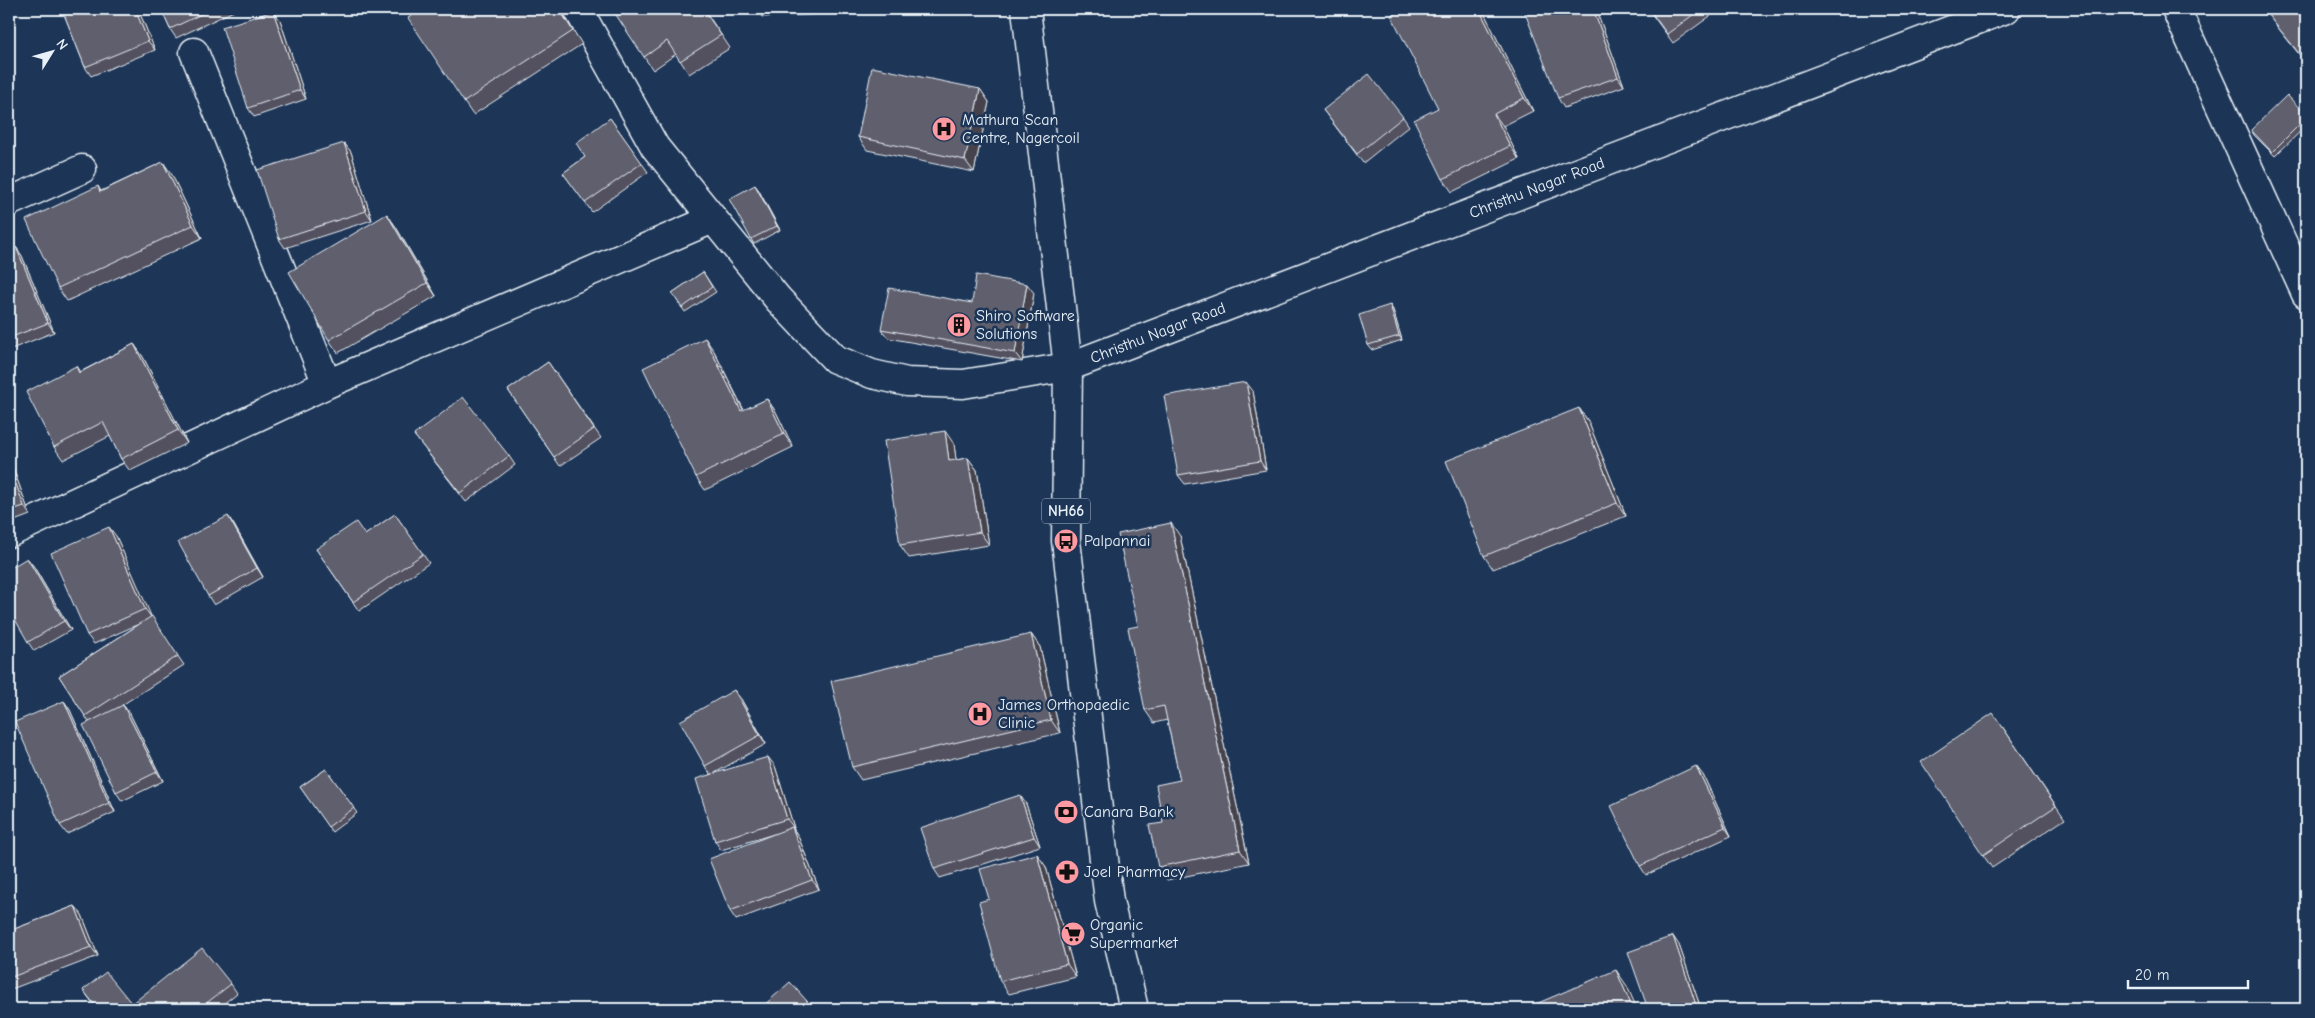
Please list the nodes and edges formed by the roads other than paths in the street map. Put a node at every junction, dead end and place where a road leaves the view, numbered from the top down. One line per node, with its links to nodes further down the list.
1 (578, 9): 9 (main road, Christhu Nagar Road)
2 (1026, 9): 11 (main road, NH66)
3 (2006, 9): 5 (main road, Christhu Nagar Road)
4 (2176, 9): 10 (main road)
5 (1955, 18): 11 (main road, Christhu Nagar Road)
6 (194, 52): 12 (main road)
7 (82, 169): 8 (main road)
8 (9, 202)
9 (713, 218): 11 (main road, Christhu Nagar Road); 12 (main road)
10 (2306, 294)
11 (1068, 367): 14 (main road, NH66)
12 (327, 384): 13 (main road)
13 (9, 533)
14 (1134, 1009)

